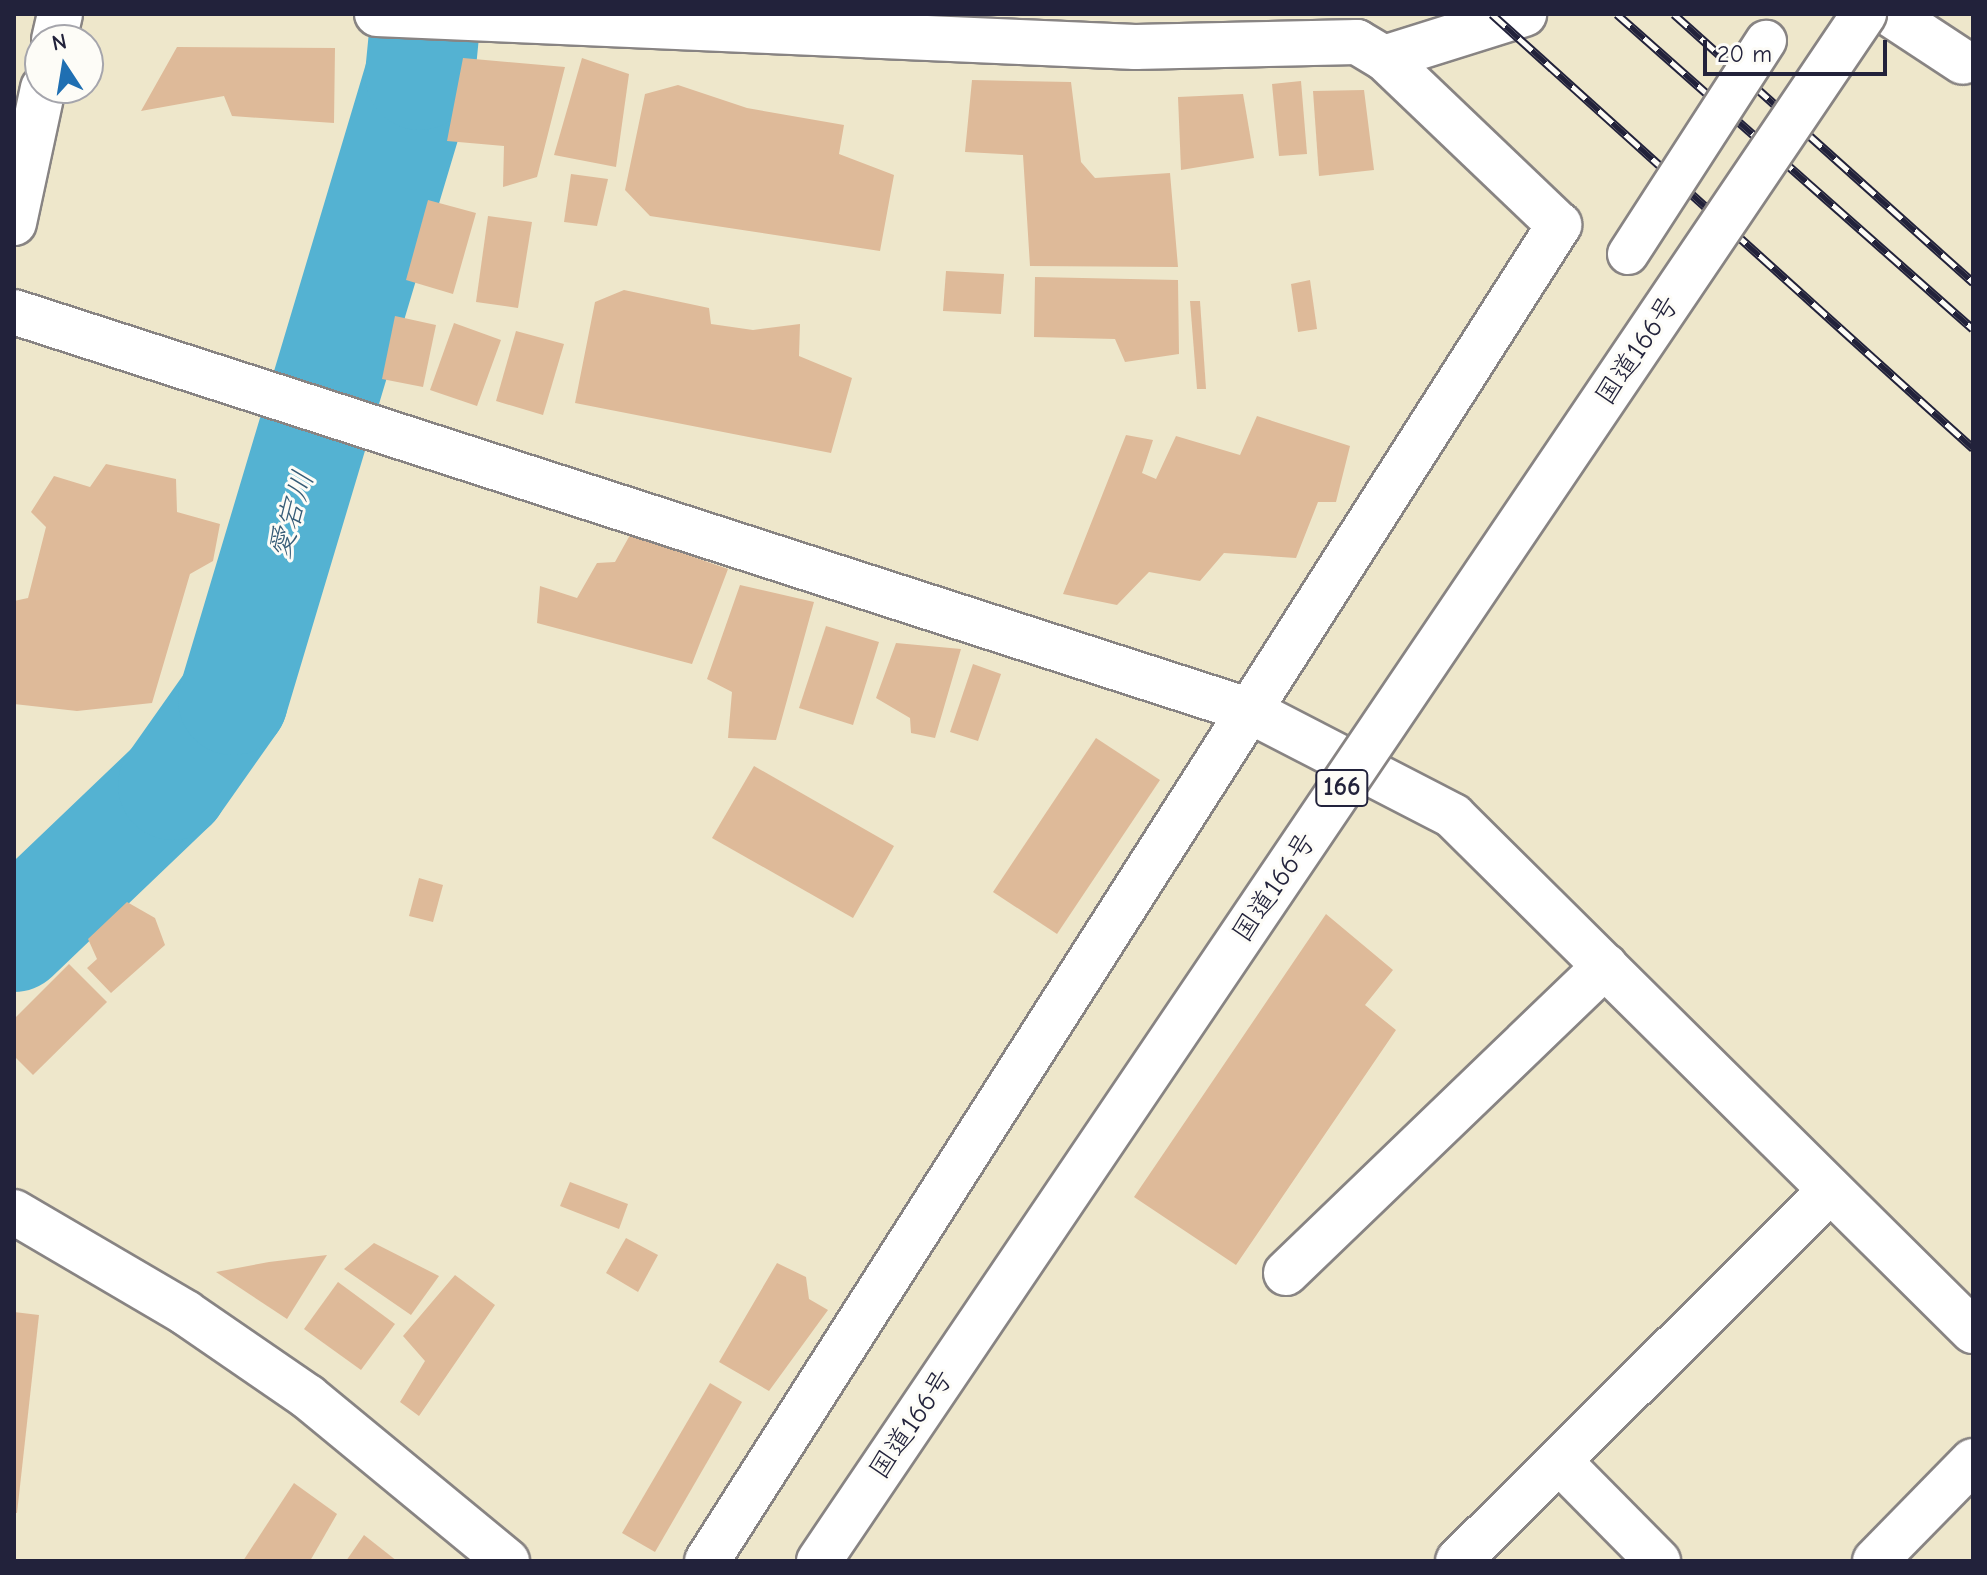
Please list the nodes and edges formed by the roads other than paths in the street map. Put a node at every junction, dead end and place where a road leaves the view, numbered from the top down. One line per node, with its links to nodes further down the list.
1 (377, 14): 2 (main road)
2 (394, 14): 6 (main road)
3 (1524, 14): 9 (main road)
4 (1864, 14): 25 (main road, 国道166号 / 166, bridge)
5 (1890, 14): 10 (main road)
6 (478, 15): 7 (main road)
7 (1263, 28): 9 (main road)
8 (1766, 41): 13 (street, bridge)
9 (1384, 58): 15 (main road)
10 (1970, 58)
11 (40, 104): 12 (main road)
12 (14, 223)
13 (1628, 254)
14 (14, 312): 15 (main road)
15 (1248, 710): 16 (main road); 24 (main road)
16 (1605, 966): 17 (main road); 19 (main road)
17 (1831, 1190): 20 (main road); 21 (main road)
18 (14, 1212): 23 (main road)
19 (1286, 1273)
20 (1973, 1331)
21 (1559, 1461): 26 (main road); 27 (main road)
22 (1973, 1461): 28 (main road)
23 (507, 1561)
24 (707, 1561)
25 (819, 1561)
26 (1458, 1561)
27 (1658, 1561)
28 (1875, 1561)

